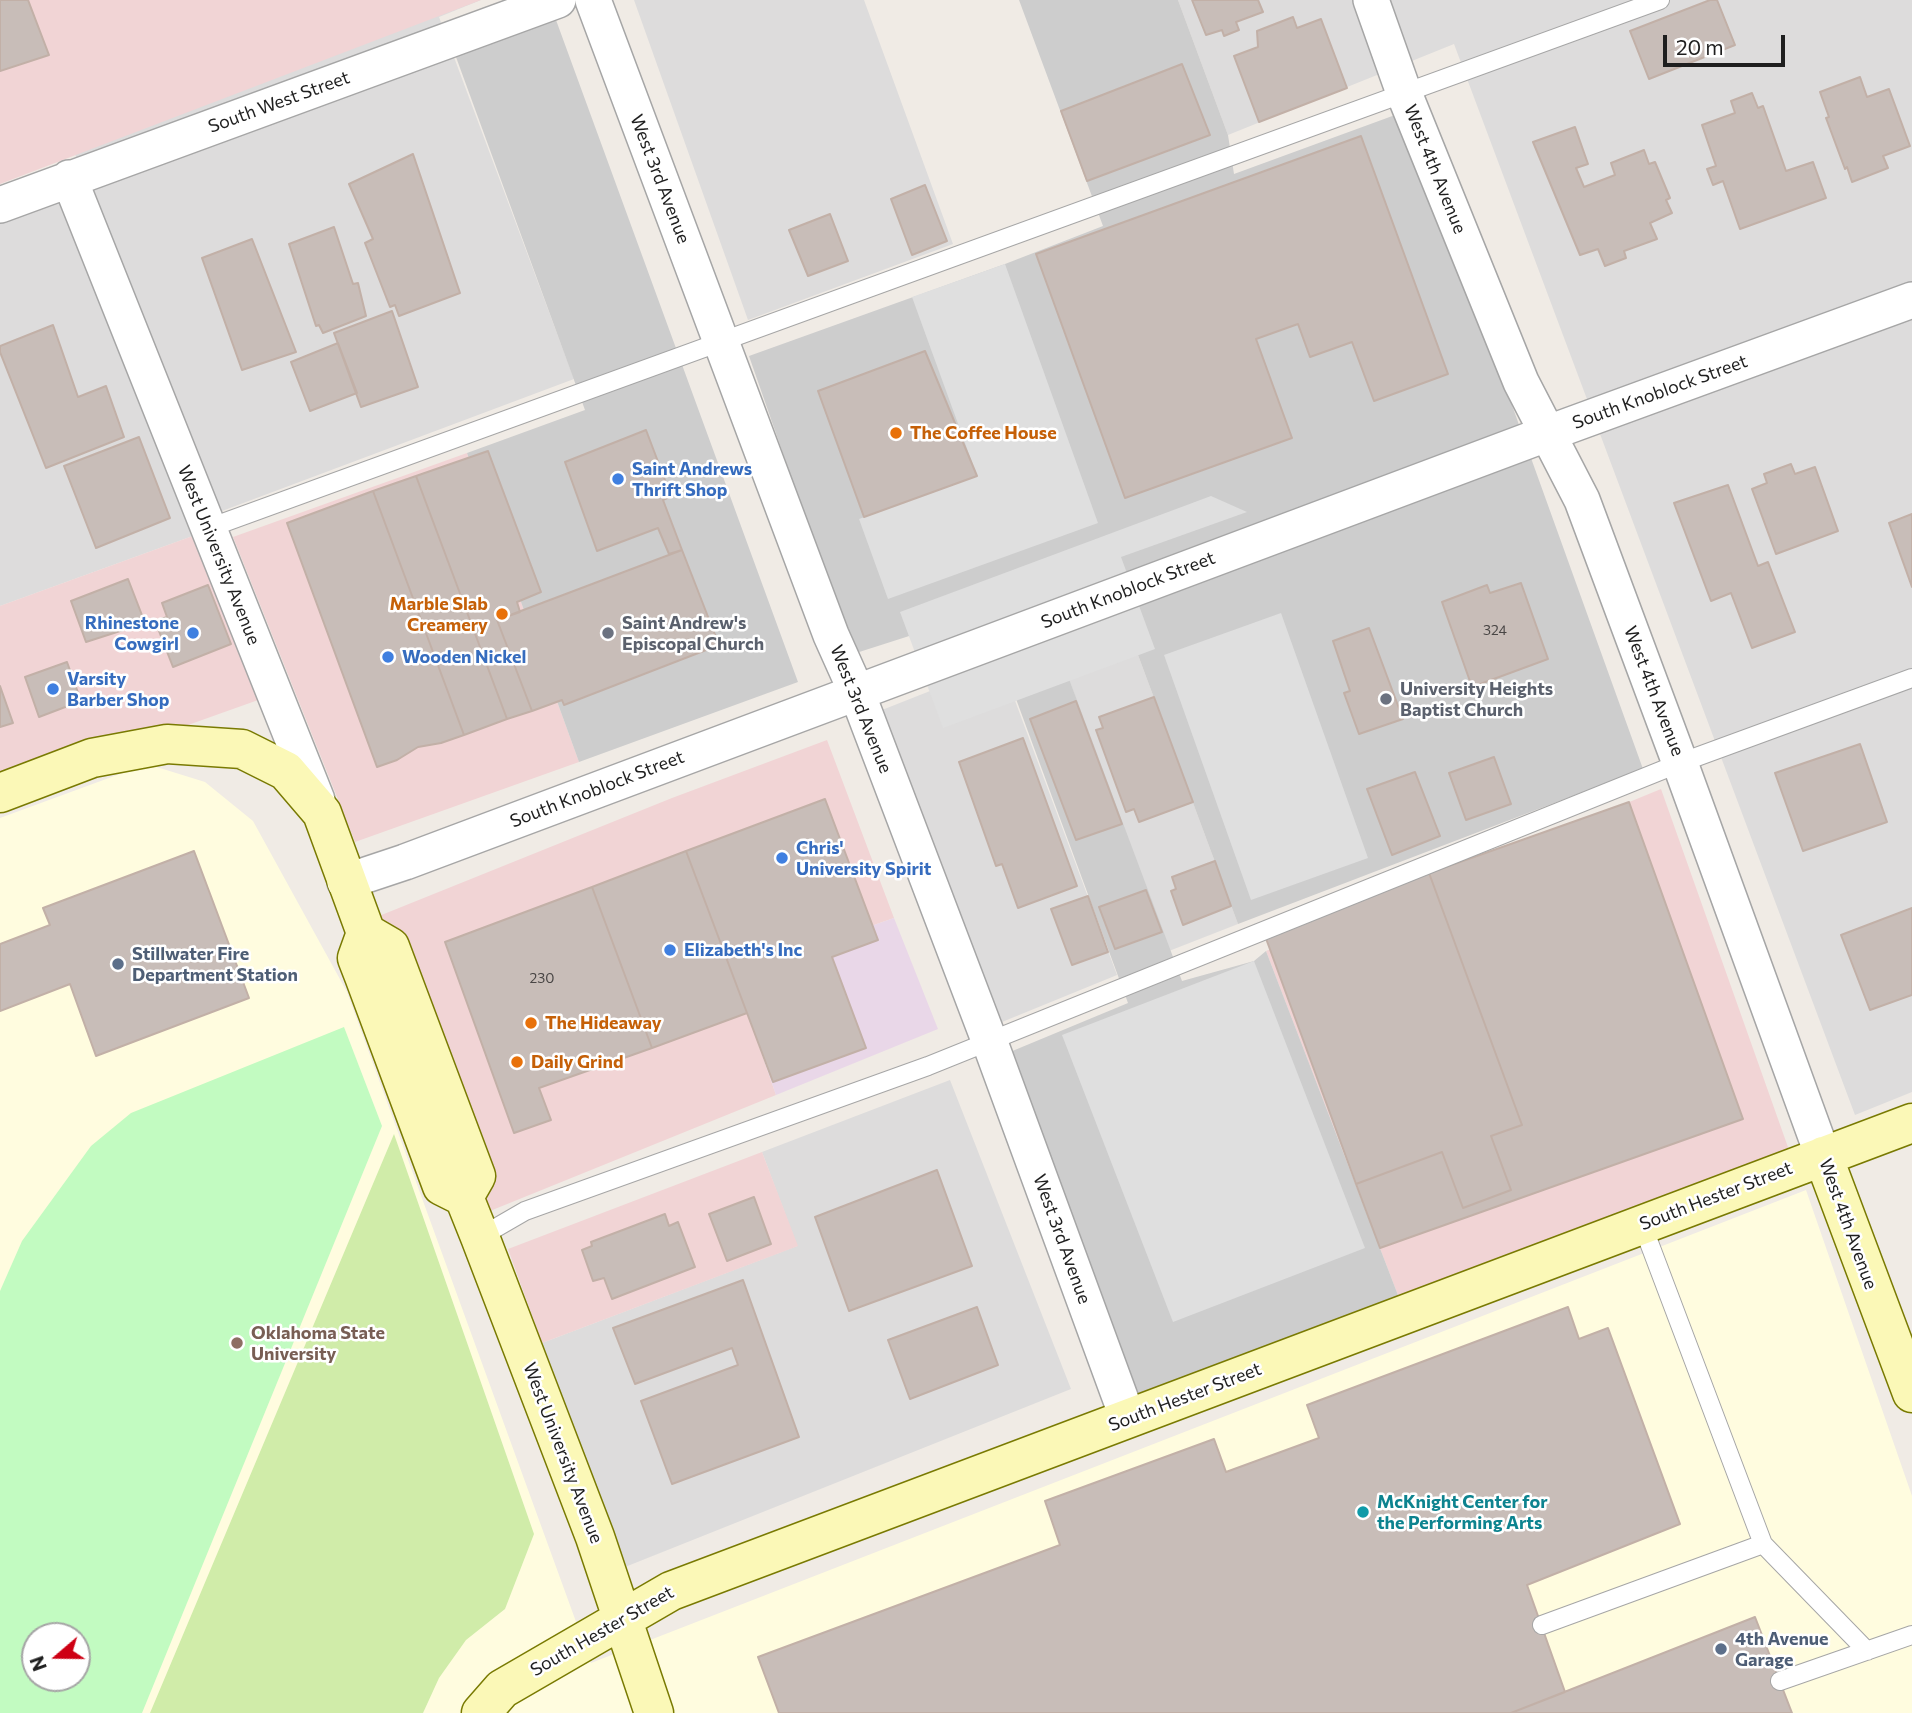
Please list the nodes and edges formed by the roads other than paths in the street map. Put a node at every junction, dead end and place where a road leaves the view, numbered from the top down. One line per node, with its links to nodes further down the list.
1 (558, 0): 6 (street, South West Street)
2 (593, 0): 9 (street, West 3rd Avenue)
3 (1371, 0): 5 (street, West 4th Avenue)
4 (1660, 0): 5 (lane)
5 (1404, 93): 9 (lane); 10 (street, West 4th Avenue)
6 (69, 178): 7 (street, South West Street); 11 (street, West University Avenue)
7 (0, 205)
8 (1912, 300): 10 (street, South Knoblock Street)
9 (721, 341): 11 (lane); 13 (street, West 3rd Avenue)
10 (1546, 434): 13 (street, South Knoblock Street); 14 (street, West 4th Avenue)
11 (209, 528): 16 (street, West University Avenue)
12 (1912, 678): 14 (lane)
13 (857, 693): 17 (street, South Knoblock Street); 18 (street, West 3rd Avenue)
14 (1680, 763): 18 (lane); 20 (street, West 4th Avenue)
15 (0, 793): 16 (street)
16 (322, 813): 17 (street, West University Avenue)
17 (345, 882): 22 (street, West University Avenue)
18 (989, 1040): 22 (lane); 24 (street, West 3rd Avenue)
19 (1912, 1123): 20 (street, South Hester Street)
20 (1823, 1156): 21 (street, South Hester Street); 23 (street, West 4th Avenue)
21 (1642, 1224): 24 (street, South Hester Street); 25 (lane)
22 (480, 1237): 26 (street, West University Avenue)
23 (1912, 1393)
24 (1128, 1419): 26 (street, South Hester Street)
25 (1763, 1544): 27 (lane); 29 (lane)
26 (622, 1619): 31 (street, South Hester Street); 32 (street, West University Avenue)
27 (1542, 1625)
28 (1912, 1634): 29 (lane)
29 (1867, 1651): 30 (lane)
30 (1780, 1681)
31 (481, 1713)
32 (654, 1713)

